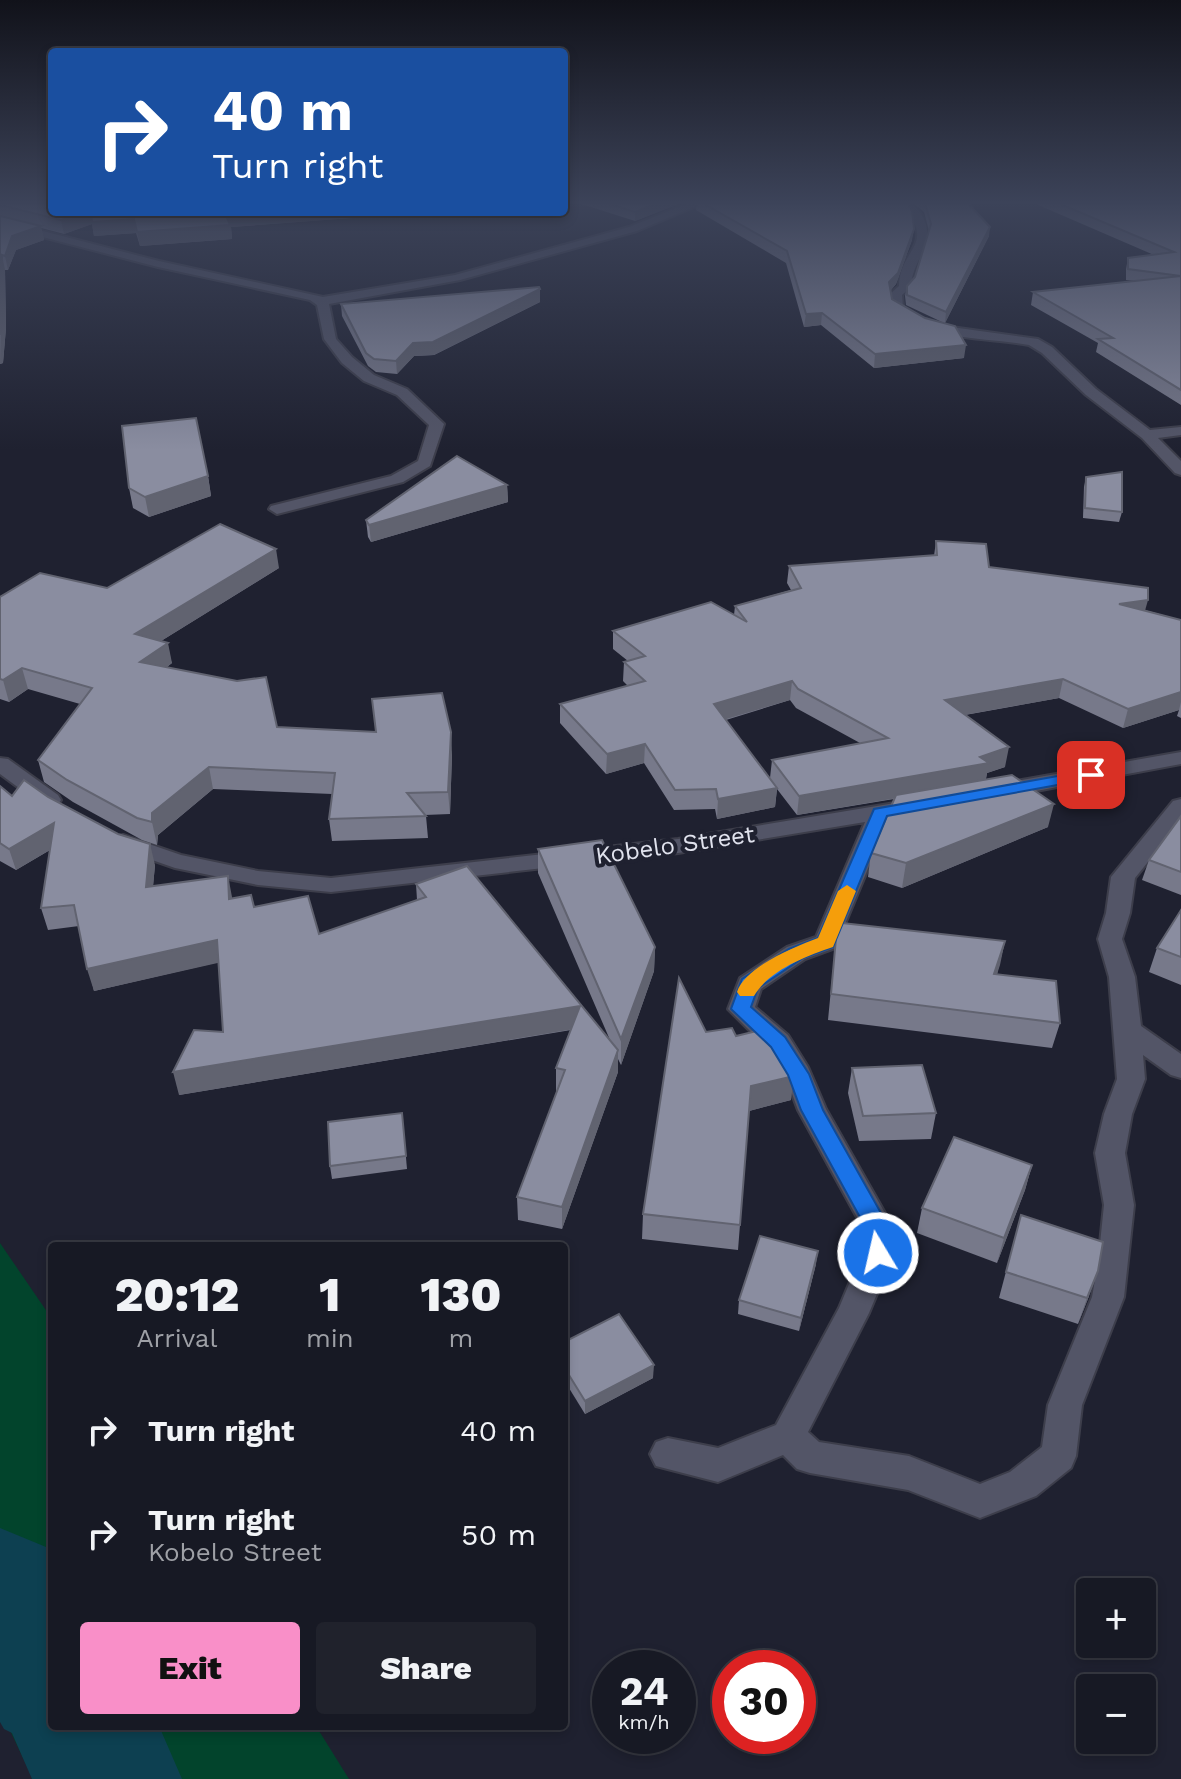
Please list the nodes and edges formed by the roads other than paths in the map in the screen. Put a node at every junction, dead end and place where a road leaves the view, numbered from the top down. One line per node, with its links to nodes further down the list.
1 (247, 284): 4 (street)
2 (421, 284): 4 (street)
3 (905, 284): 6 (street)
4 (322, 301): 8 (street)
5 (1181, 431): 6 (street)
6 (1147, 435): 7 (street)
7 (1181, 470)
8 (277, 509)
9 (1181, 758): 11 (street)
10 (0, 764): 14 (street)
11 (970, 796)
12 (940, 802): 15 (street, Kobelo Street)
13 (1181, 806): 17 (street)
14 (63, 810)
15 (880, 813): 16 (street, Kobelo Street); 19 (street)
16 (105, 833)
17 (1128, 1030): 18 (street); 19 (street)
18 (1181, 1068)
19 (788, 1436): 20 (street)
20 (668, 1454)

